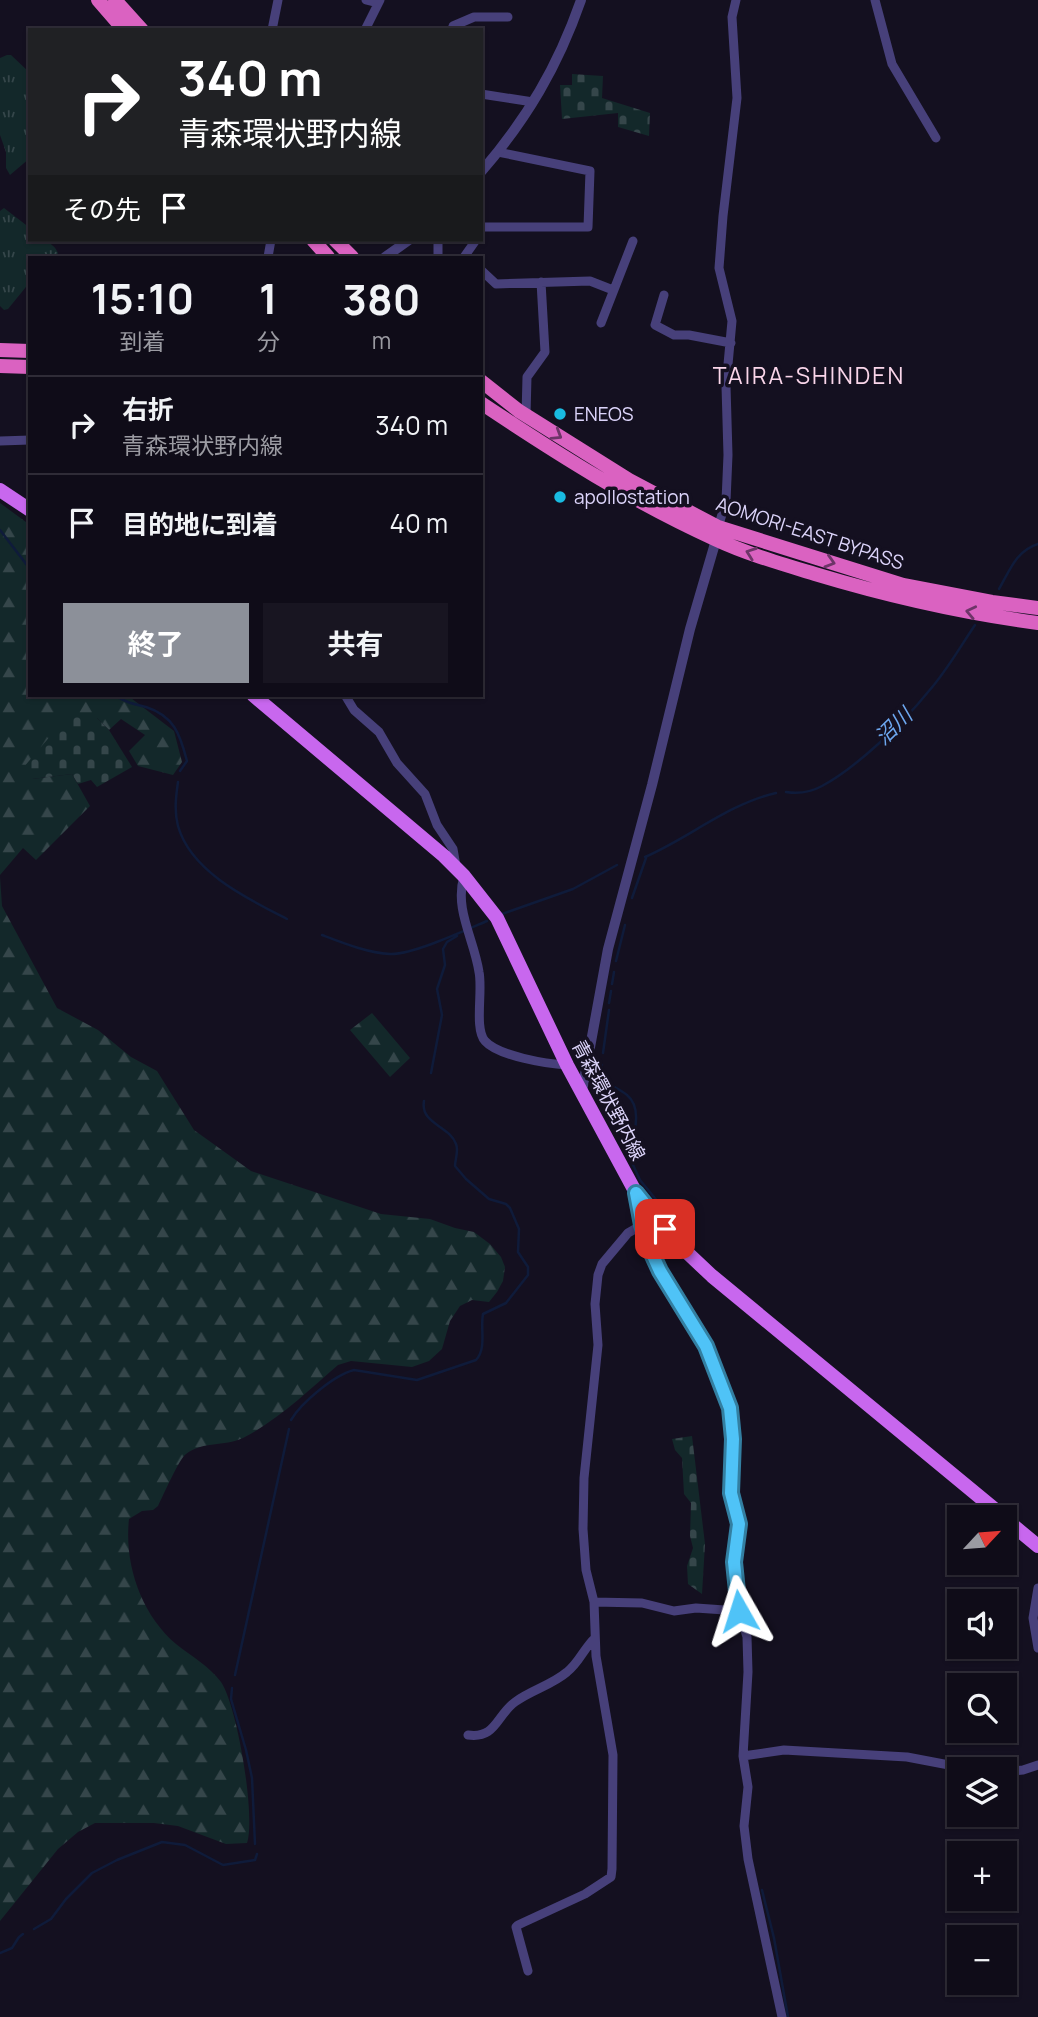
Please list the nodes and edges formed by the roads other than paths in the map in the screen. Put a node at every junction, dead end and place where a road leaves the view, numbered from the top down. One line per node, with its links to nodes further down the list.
1 (98, 0): 10 (highway)
2 (115, 0): 11 (highway)
3 (278, 0): 12 (street)
4 (366, 0): 8 (street)
5 (581, 0): 16 (street)
6 (736, 0): 33 (street)
7 (875, 0): 17 (street)
8 (379, 2): 13 (street)
9 (508, 17): 14 (street)
10 (122, 28)
11 (140, 28)
12 (272, 28)
13 (366, 28)
14 (452, 28)
15 (483, 94): 16 (street)
16 (533, 102): 18 (street)
17 (936, 138)
18 (498, 152): 19 (street); 20 (street)
19 (483, 170)
20 (483, 227)
21 (633, 241): 30 (street)
22 (315, 242): 25 (highway)
23 (337, 242): 26 (highway)
24 (406, 242): 27 (street)
25 (327, 256)
26 (351, 256)
27 (386, 256)
28 (483, 272): 29 (street)
29 (541, 282): 30 (street); 40 (street)
30 (612, 290): 32 (street)
31 (664, 295): 33 (street)
32 (601, 323)
33 (731, 343): 45 (street)
34 (0, 350): 35 (highway)
35 (28, 351)
36 (0, 366): 37 (highway)
37 (28, 367)
38 (483, 383): 40 (highway, AOMORI-EAST BYPASS)
39 (483, 404): 45 (highway, AOMORI-EAST BYPASS)
40 (526, 415): 45 (highway, AOMORI-EAST BYPASS, one-way to 45)
41 (1, 439): 42 (street)
42 (28, 440)
43 (0, 490): 44 (main road)
44 (28, 509)
45 (717, 533): 46 (highway, AOMORI-EAST BYPASS, one-way to 46); 47 (highway, AOMORI-EAST BYPASS, one-way to 45); 52 (street)
46 (1038, 608)
47 (1038, 623)
48 (255, 697): 50 (main road, 青森環状野内線)
49 (346, 697): 50 (street)
50 (460, 872): 51 (main road, 青森環状野内線); 51 (street)
51 (567, 1065): 52 (main road, 青森環状野内線)
52 (582, 1091): 53 (main road, 青森環状野内線)
53 (636, 1193): 54 (street); 55 (main road, 青森環状野内線)
54 (642, 1225): 59 (street); 60 (street)
55 (988, 1505)
56 (1017, 1529): 57 (main road, 青森環状野内線)
57 (1038, 1546)
58 (1038, 1588): 62 (street)
59 (594, 1602): 60 (street); 61 (street)
60 (739, 1611): 64 (street)
61 (595, 1638): 63 (street); 68 (street)
62 (1038, 1648)
63 (468, 1735)
64 (743, 1756): 65 (street); 69 (street)
65 (947, 1765)
66 (1038, 1765): 67 (street)
67 (1017, 1771)
68 (528, 1971)
69 (782, 2017)

